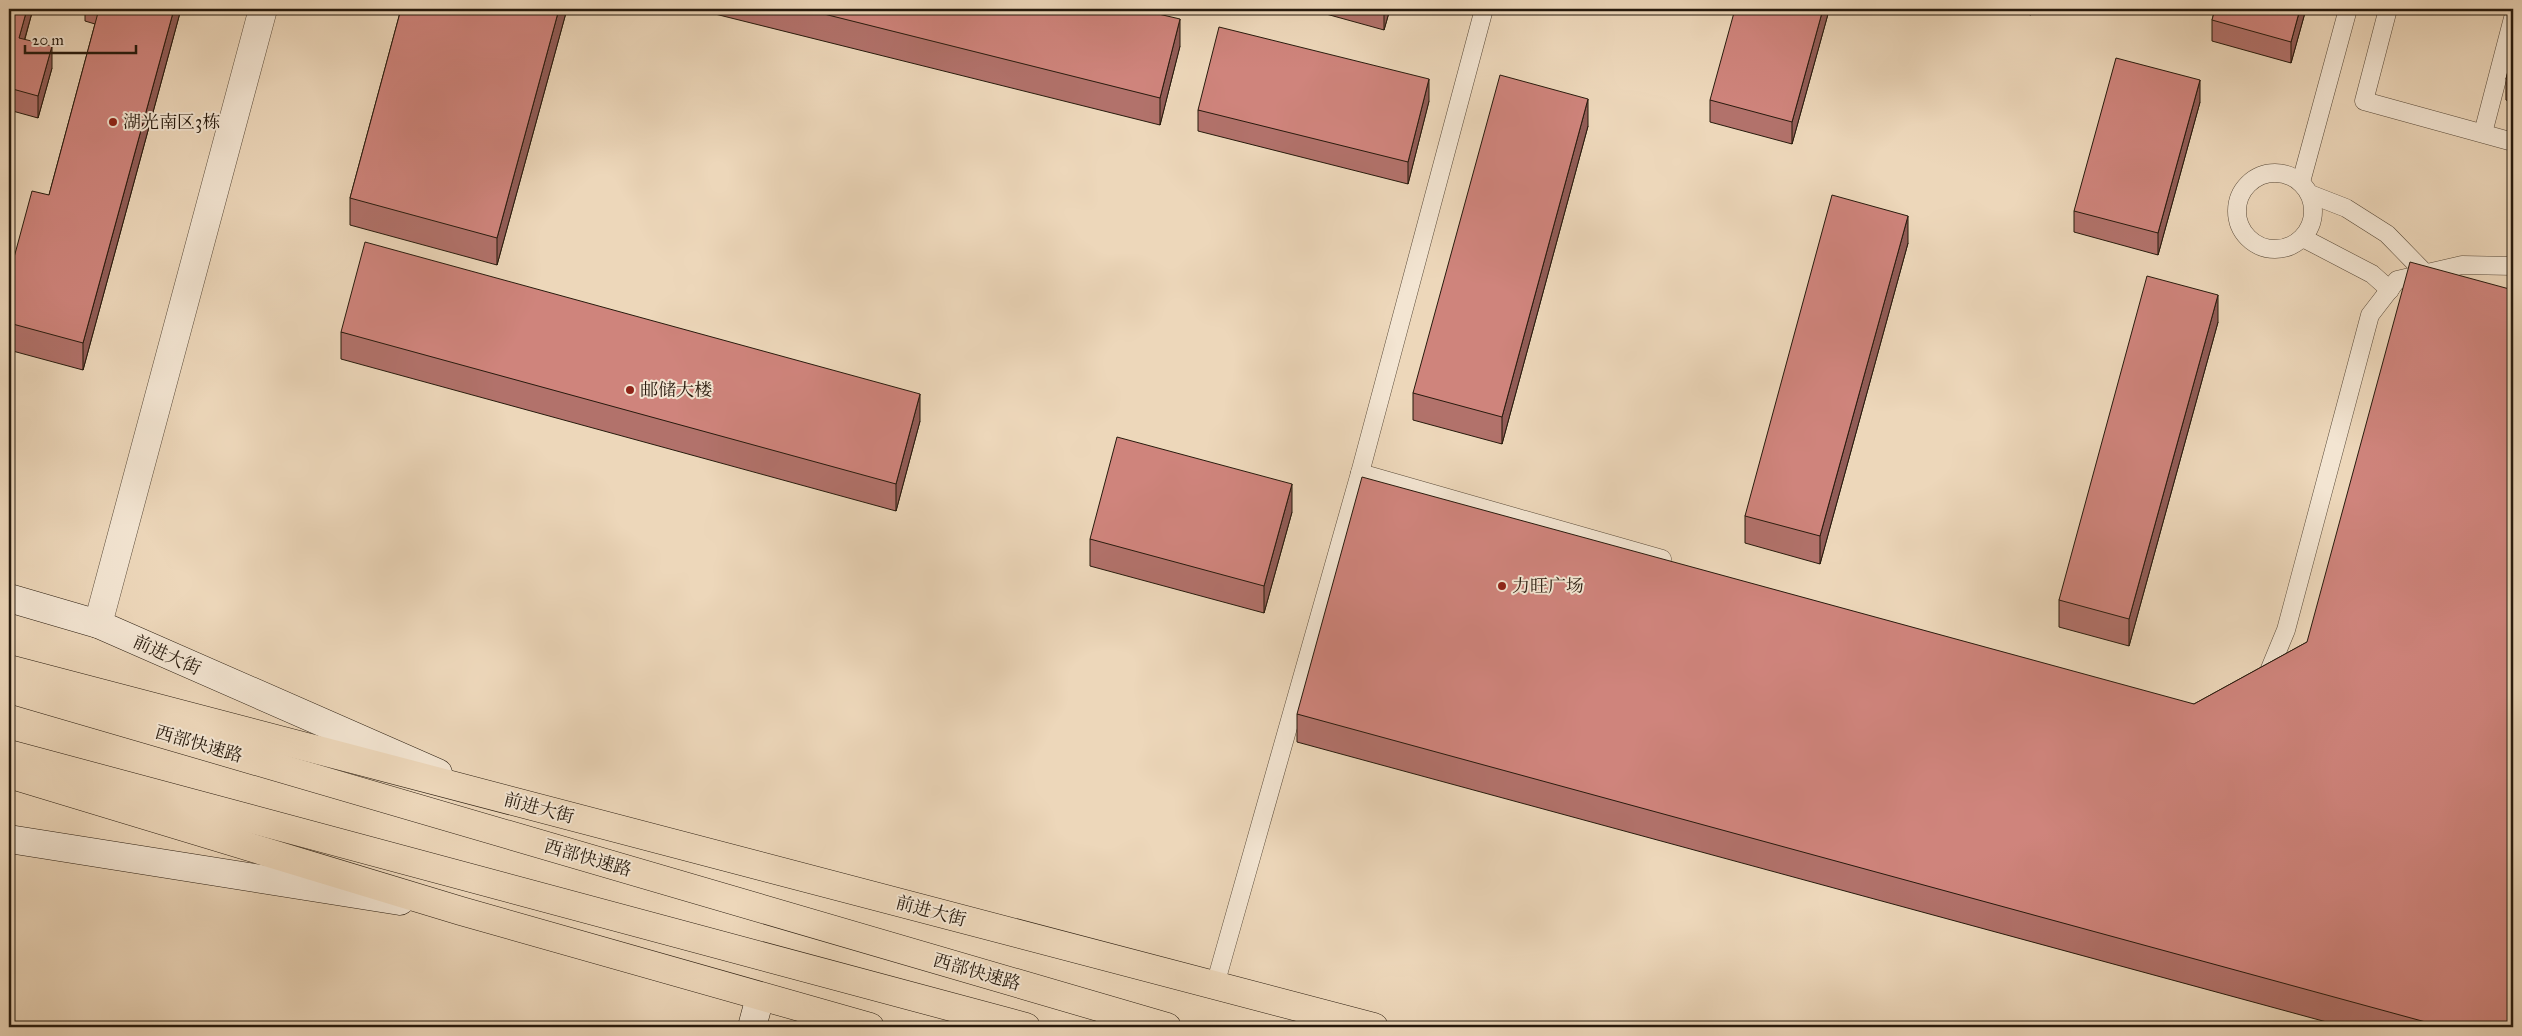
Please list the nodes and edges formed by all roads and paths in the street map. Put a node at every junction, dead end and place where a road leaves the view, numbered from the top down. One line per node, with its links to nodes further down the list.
1 (263, 9): 16 (main road)
2 (1484, 9): 13 (lane)
3 (2348, 9): 8 (lane)
4 (2388, 9): 6 (lane)
5 (2513, 18): 6 (lane)
6 (2483, 133): 7 (lane)
7 (2513, 142)
8 (2306, 188): 9 (lane); 9 (lane); 11 (lane)
9 (2303, 238): 12 (lane)
10 (2513, 266): 11 (lane)
11 (2426, 274): 12 (lane)
12 (2390, 290): 19 (lane)
13 (1360, 473): 14 (lane); 27 (lane)
14 (1675, 562)
15 (9, 598): 16 (main road, 前进大街)
16 (98, 624): 23 (main road, 前进大街)
17 (9, 669): 23 (main road, 前进大街)
18 (9, 689): 32 (main road, 西部快速路)
19 (2243, 689)
20 (9, 754): 24 (main road)
21 (9, 769): 24 (main road)
22 (9, 774): 26 (main road)
23 (487, 794): 27 (main road, 前进大街)
24 (190, 802): 31 (main road)
25 (9, 839): 26 (main road)
26 (461, 911): 28 (main road)
27 (1215, 985): 33 (main road, 前进大街)
28 (760, 997): 29 (main road); 30 (main road)
29 (752, 1027)
30 (870, 1027)
31 (1026, 1027)
32 (1167, 1027)
33 (1374, 1027)

